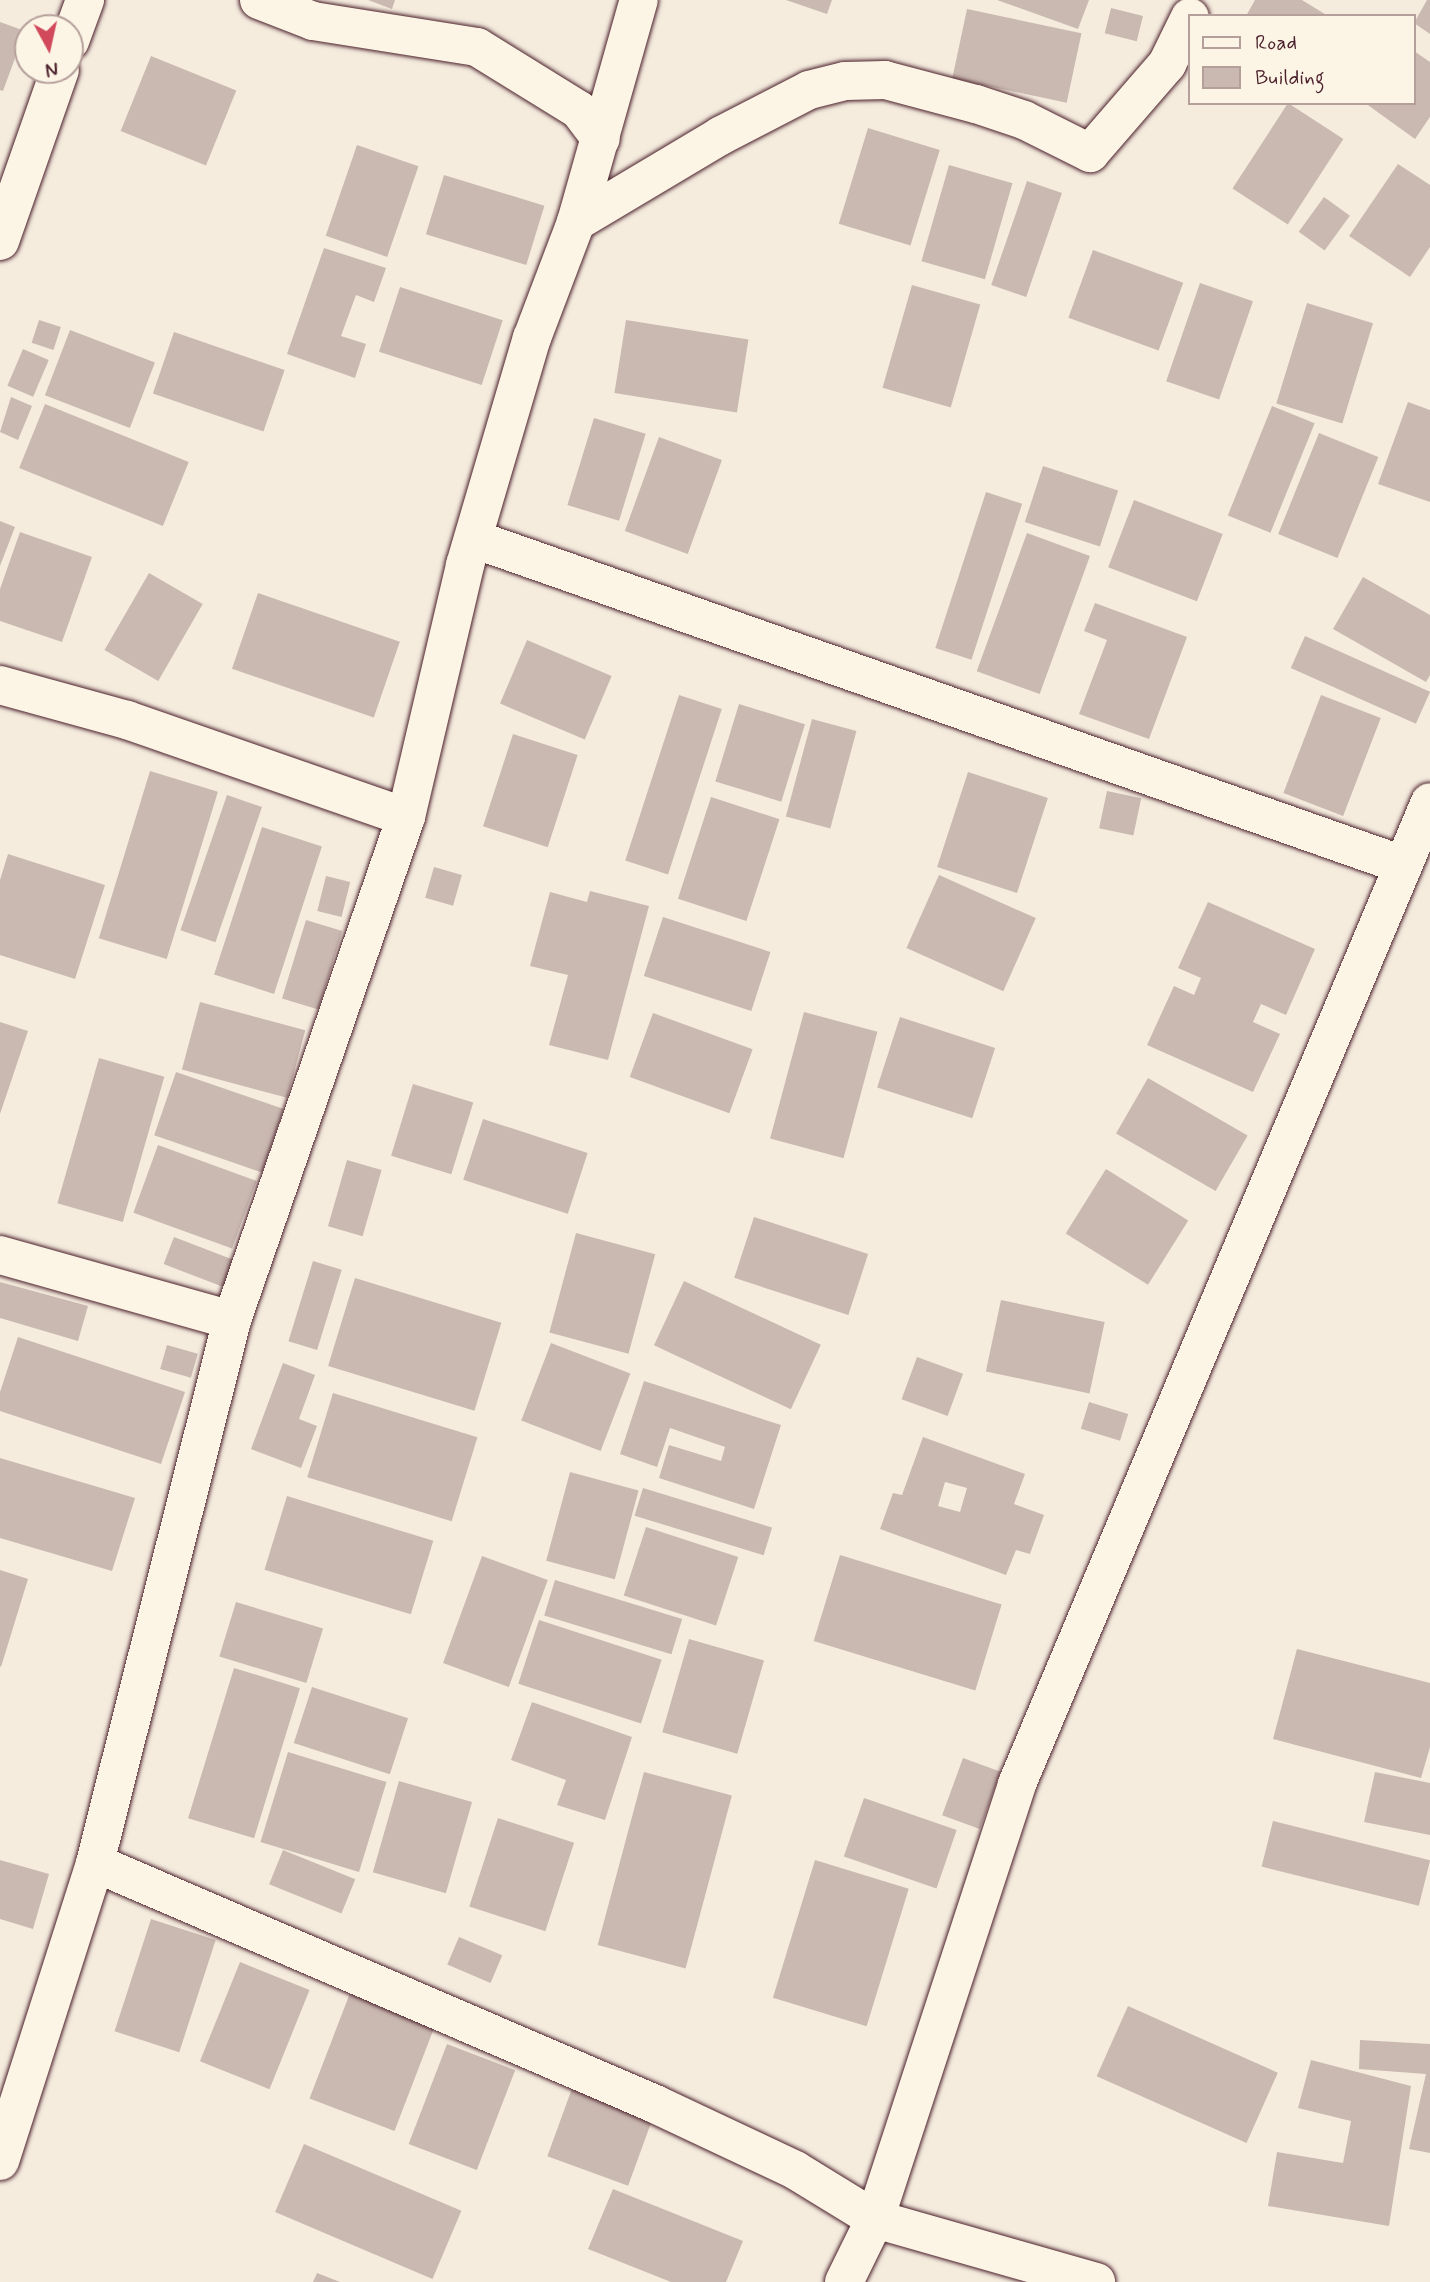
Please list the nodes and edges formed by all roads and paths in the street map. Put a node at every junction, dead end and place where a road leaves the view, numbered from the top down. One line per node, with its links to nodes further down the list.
1 (259, 0): 5 (street)
2 (639, 0): 5 (street)
3 (1188, 20): 6 (street)
4 (55, 84): 7 (street)
5 (601, 139): 6 (street)
6 (576, 222): 8 (street)
7 (0, 241)
8 (474, 539): 11 (street); 12 (street)
9 (0, 685): 11 (street)
10 (1430, 802): 12 (street)
11 (406, 817): 14 (street)
12 (1404, 865): 17 (street)
13 (0, 1255): 14 (street)
14 (232, 1320): 15 (street)
15 (95, 1863): 16 (street); 17 (street)
16 (0, 2161)
17 (875, 2219): 18 (street); 19 (street)
18 (844, 2282)
19 (1096, 2282)

